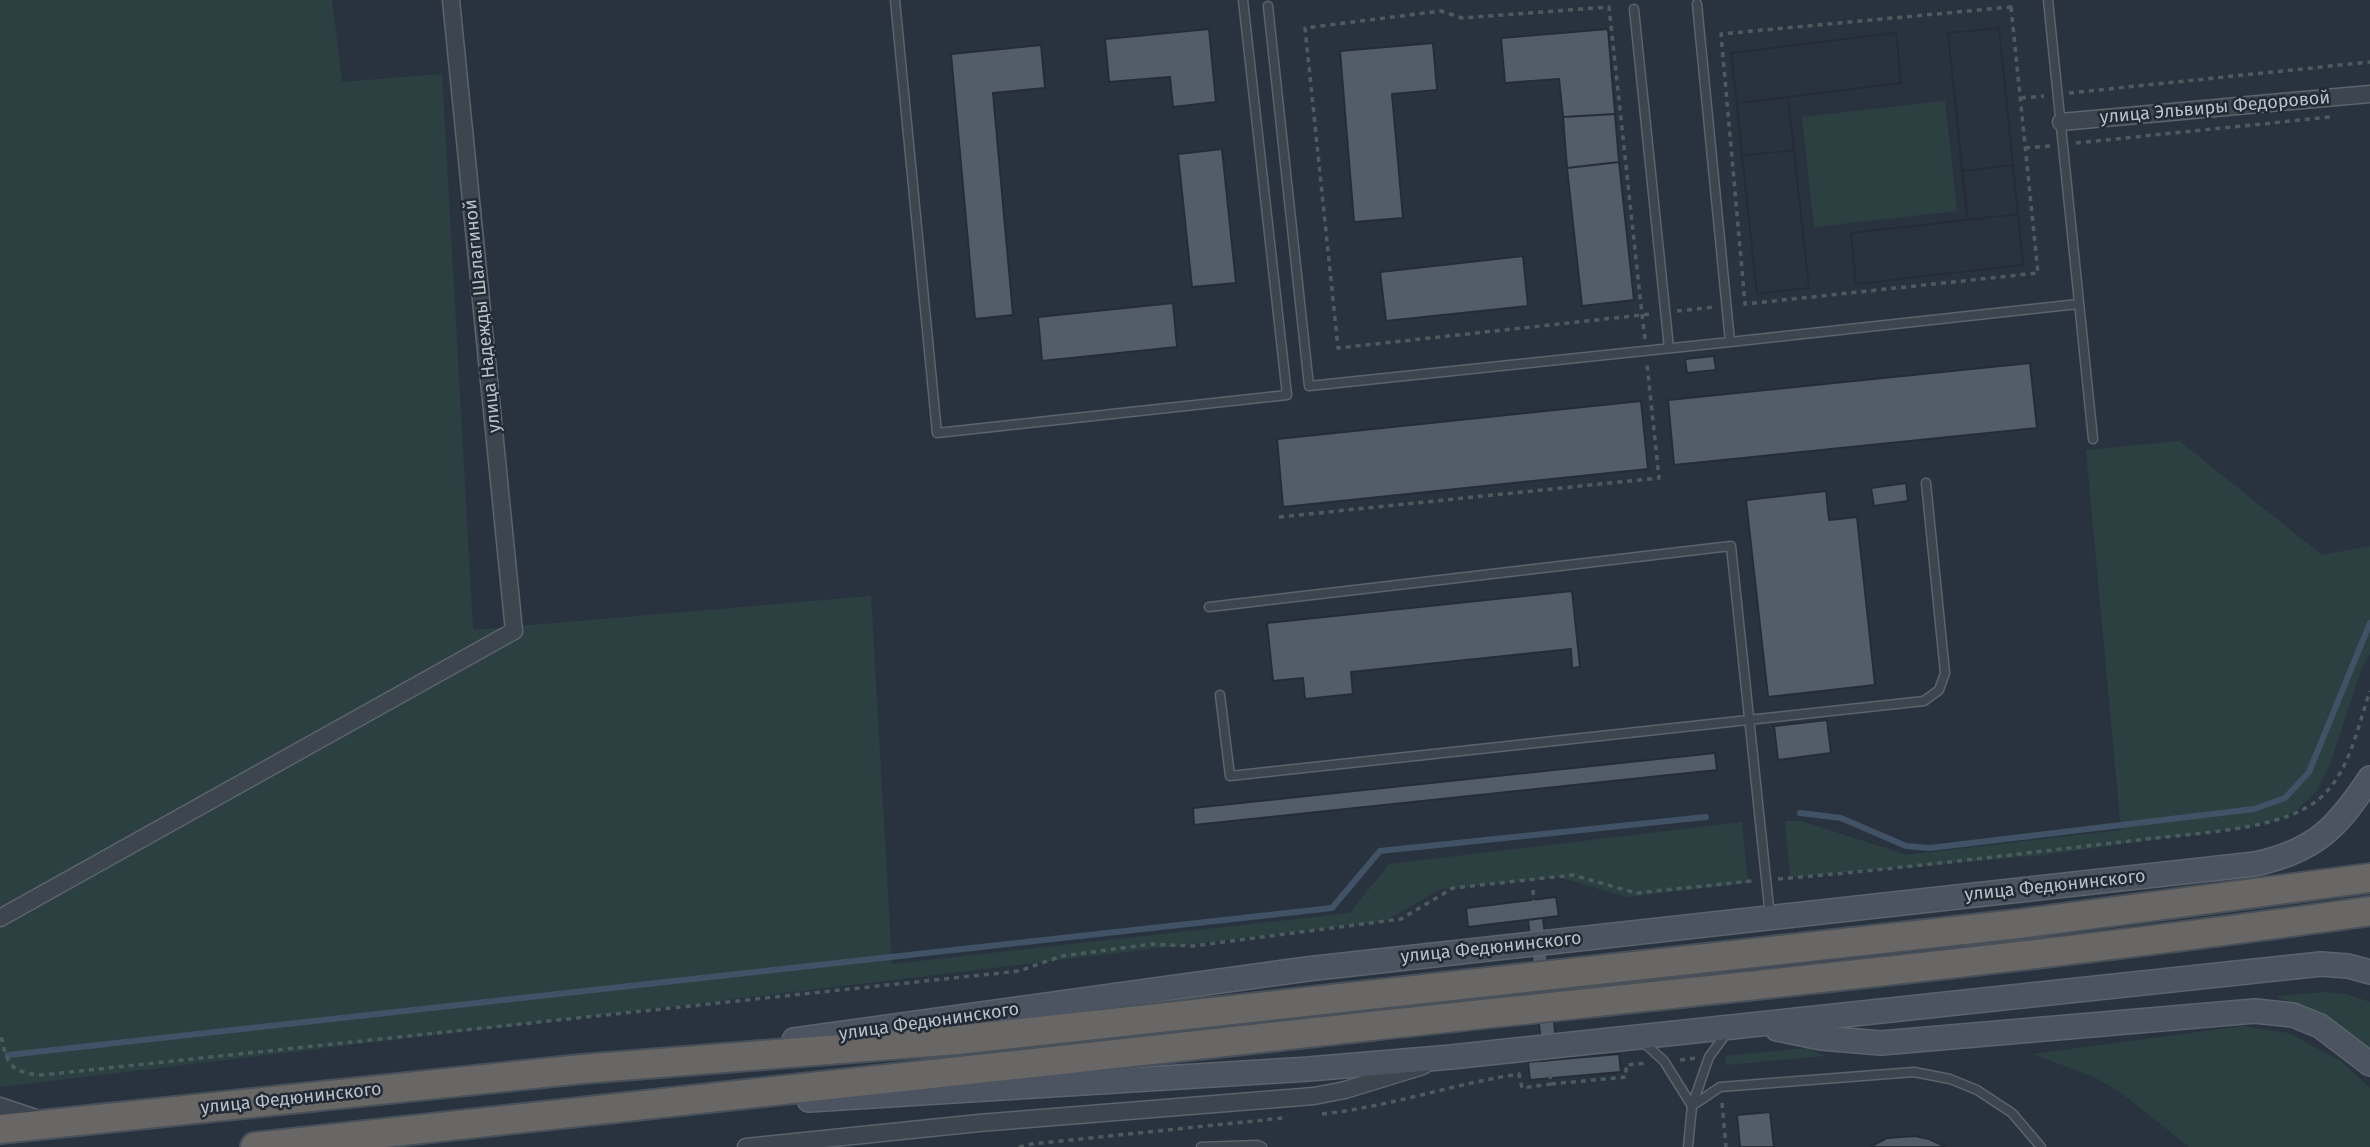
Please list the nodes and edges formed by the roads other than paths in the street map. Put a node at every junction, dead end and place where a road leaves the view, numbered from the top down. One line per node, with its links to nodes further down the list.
1 (451, 0): 22 (street, улица Надежды Шалагиной)
2 (895, 0): 3 (lane)
3 (1243, 0)
4 (2049, 0): 9 (lane)
5 (1697, 4): 11 (lane)
6 (1268, 6): 12 (lane)
7 (1634, 9): 12 (lane)
8 (2370, 94): 9 (street, улица Эльвиры Федоровой)
9 (2061, 122): 10 (lane)
10 (2078, 304): 11 (lane); 13 (lane)
11 (1730, 342): 12 (lane)
12 (1669, 348)
13 (2093, 439)
14 (1926, 484): 17 (lane)
15 (1209, 607): 17 (lane)
16 (1220, 695): 17 (lane)
17 (1749, 721): 21 (lane)
18 (2370, 778): 21 (main road, улица Федюнинского)
19 (2370, 878): 29 (highway, улица Федюнинского)
20 (2370, 911): 32 (highway)
21 (1770, 917): 29 (main road, улица Федюнинского)
22 (0, 918)
23 (2370, 972): 24 (main road)
24 (1757, 1025): 25 (main road); 28 (main road)
25 (1730, 1028): 26 (main road); 31 (lane)
26 (1637, 1037): 27 (main road); 31 (lane)
27 (1451, 1057): 32 (main road); 35 (street)
28 (2370, 1064)
29 (582, 1069): 33 (highway, улица Федюнинского)
30 (0, 1105): 33 (street)
31 (1692, 1105): 40 (lane); 41 (lane)
32 (592, 1113): 36 (highway)
33 (51, 1124): 34 (highway, улица Федюнинского)
34 (0, 1129)
35 (824, 1142): 37 (street)
36 (255, 1147)
37 (746, 1147)
38 (1201, 1147): 39 (lane)
39 (1262, 1147)
40 (1688, 1147)
41 (2041, 1147)

